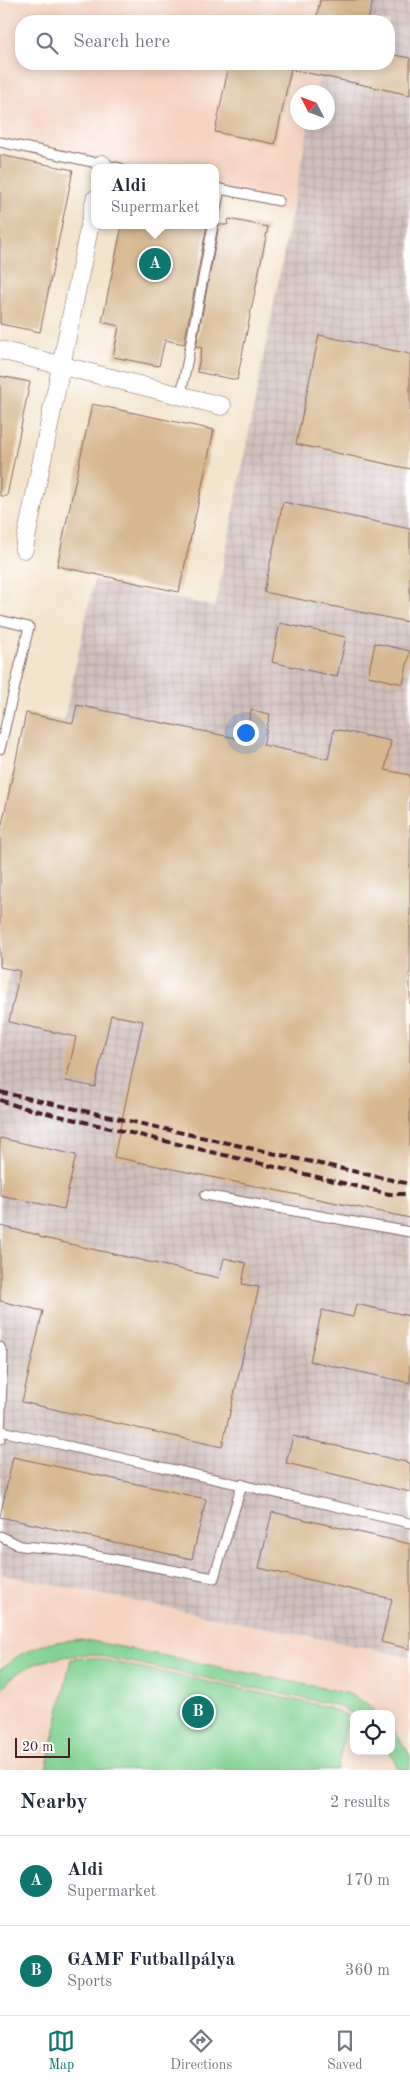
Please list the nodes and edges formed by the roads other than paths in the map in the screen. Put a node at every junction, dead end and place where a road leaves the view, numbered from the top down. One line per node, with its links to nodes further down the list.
1 (0, 142): 2 (lane)
2 (94, 164)
3 (219, 189): 4 (lane)
4 (279, 202)
5 (91, 219): 8 (street)
6 (212, 229): 9 (lane)
7 (0, 350): 8 (street)
8 (61, 365): 9 (street); 11 (street)
9 (181, 396): 10 (street)
10 (222, 406)
11 (24, 549)
12 (0, 620): 13 (lane)
13 (0, 750)
14 (205, 1195): 15 (lane)
15 (410, 1232)
16 (0, 1347): 17 (lane)
17 (0, 1435): 18 (lane)
18 (242, 1484): 19 (lane); 20 (lane)
19 (410, 1523)
20 (0, 1536)

